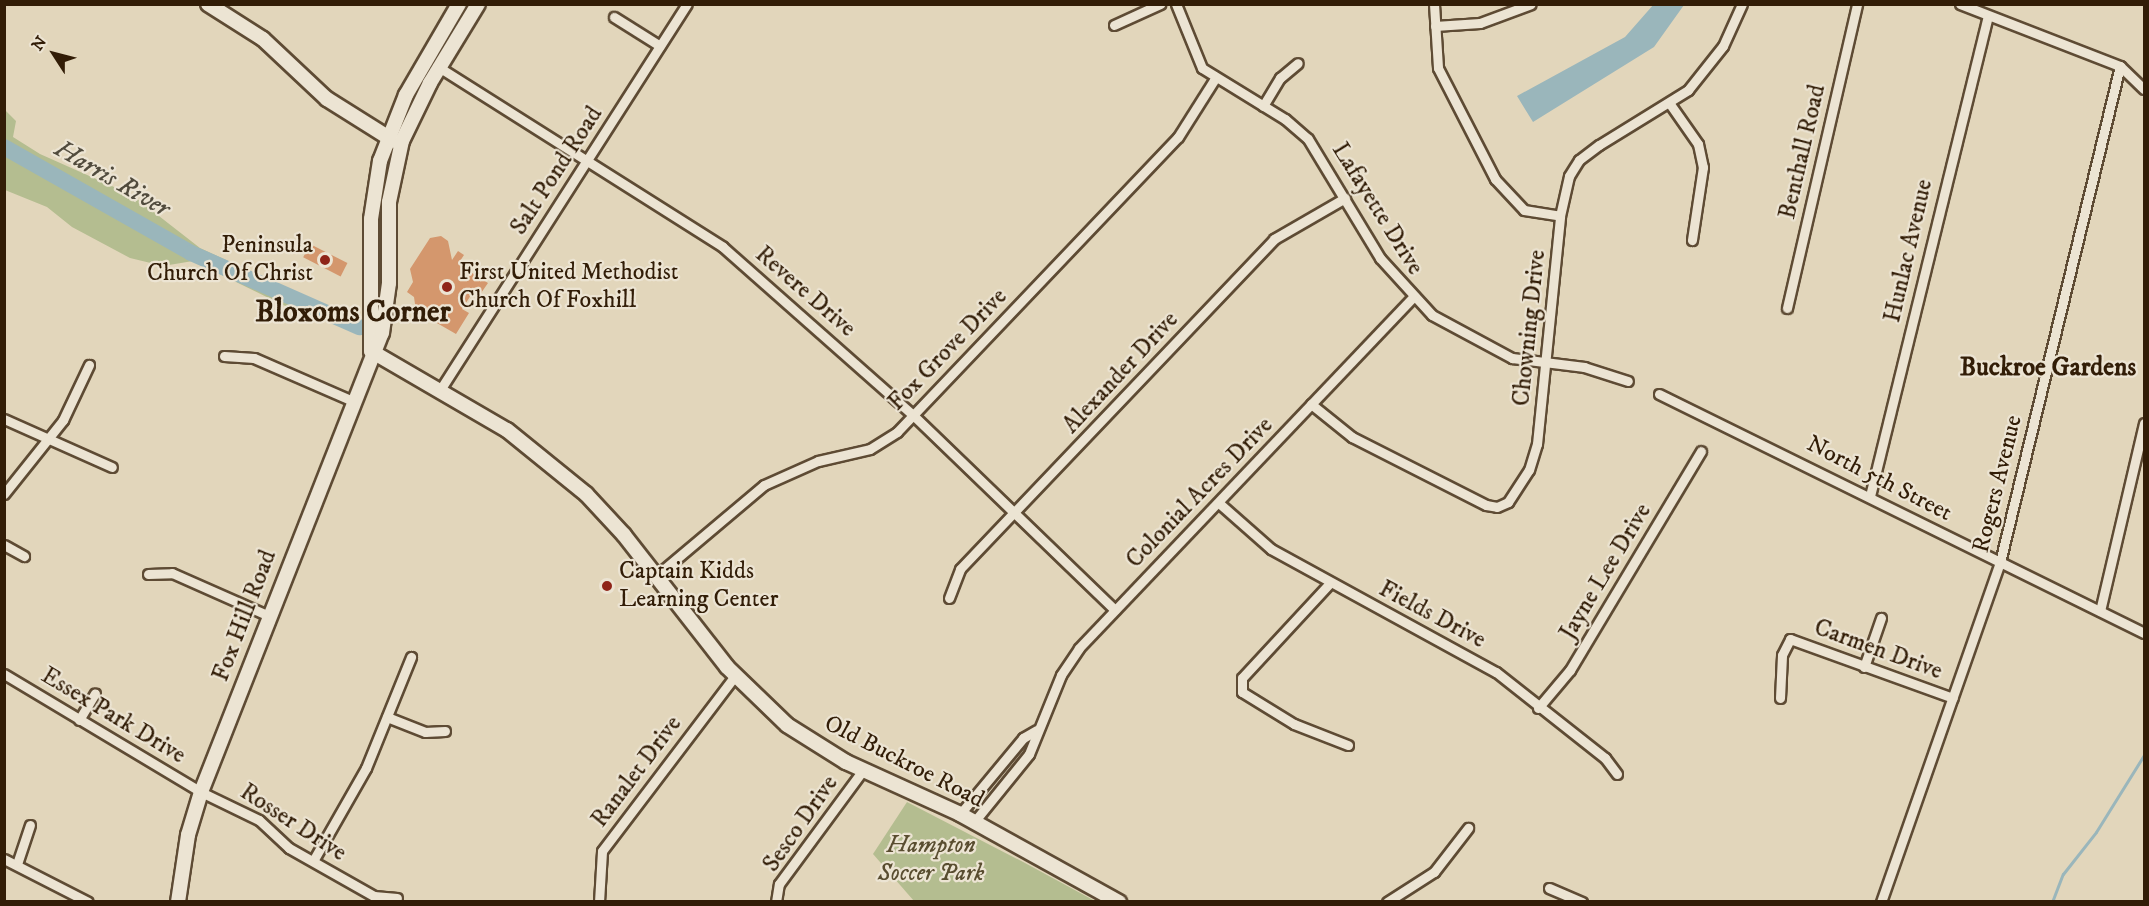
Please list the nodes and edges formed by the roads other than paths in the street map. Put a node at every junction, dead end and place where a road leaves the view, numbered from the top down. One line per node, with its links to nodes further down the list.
1 (208, 4): 25 (main road)
2 (459, 4): 17 (main road)
3 (478, 4): 20 (main road, Fox Hill Road)
4 (687, 4): 16 (street, Salt Pond Road)
5 (1160, 4): 14 (street)
6 (1176, 4): 21 (street, Lafayette Drive)
7 (1434, 4): 15 (street)
8 (1532, 4): 15 (street)
9 (1742, 4): 23 (street, Chowning Drive)
10 (1857, 4): 32 (street, Benthall Road)
11 (1960, 4): 12 (street)
12 (1988, 16): 19 (street); 49 (street, Hunlac Avenue)
13 (614, 17): 16 (street)
14 (1114, 25)
15 (1435, 27): 29 (street)
16 (660, 46): 27 (street, Salt Pond Road)
17 (426, 59): 20 (street, Revere Drive); 25 (main road)
18 (1298, 63): 24 (street)
19 (2120, 66): 22 (street); 54 (street, Rogers Avenue)
20 (439, 68): 26 (main road, Fox Hill Road); 27 (street, Revere Drive)
21 (1214, 80): 24 (street, Lafayette Drive); 42 (street, Fox Grove Drive)
22 (2145, 89)
23 (1670, 104): 29 (street, Chowning Drive); 30 (street)
24 (1263, 106): 28 (street, Lafayette Drive)
25 (388, 137): 26 (main road); 33 (main road)
26 (401, 145): 33 (main road, Fox Hill Road)
27 (588, 160): 38 (street, Salt Pond Road); 42 (street, Revere Drive)
28 (1345, 198): 31 (street, Lafayette Drive); 51 (street, Alexander Drive)
29 (1560, 216): 35 (street, Chowning Drive)
30 (1692, 240)
31 (1412, 298): 35 (street, Lafayette Drive); 41 (street, Colonial Acres Drive)
32 (1787, 308)
33 (371, 351): 38 (main road, Old Buckroe Road); 40 (main road, Fox Hill Road)
34 (224, 356): 40 (street)
35 (1547, 363): 37 (street, Lafayette Drive); 41 (street, Chowning Drive)
36 (90, 365): 45 (street)
37 (1628, 381)
38 (440, 390): 56 (main road, Old Buckroe Road)
39 (1659, 394): 49 (street, North 5th Street)
40 (353, 401): 61 (main road, Fox Hill Road)
41 (1311, 404): 50 (street, Colonial Acres Drive)
42 (914, 416): 51 (street, Revere Drive); 56 (street, Fox Grove Drive)
43 (4, 419): 45 (street)
44 (2145, 423): 60 (street)
45 (45, 438): 47 (street); 48 (street)
46 (1701, 451): 71 (street, Jayne Lee Drive)
47 (112, 467)
48 (4, 494)
49 (1870, 496): 54 (street, North 5th Street)
50 (1219, 502): 57 (street, Fields Drive); 59 (street, Colonial Acres Drive)
51 (1015, 512): 58 (street, Alexander Drive); 59 (street, Revere Drive)
52 (4, 545): 53 (street)
53 (24, 556)
54 (2000, 562): 60 (street, North 5th Street); 70 (street, Rogers Avenue)
55 (148, 574): 61 (street)
56 (656, 576): 67 (main road, Old Buckroe Road)
57 (1329, 584): 71 (street, Fields Drive); 76 (street)
58 (949, 598)
59 (1115, 610): 74 (street, Colonial Acres Drive)
60 (2100, 611): 63 (street, North 5th Street)
61 (269, 616): 79 (main road, Fox Hill Road)
62 (1881, 618): 65 (street)
63 (2145, 633)
64 (411, 657): 72 (street)
65 (1864, 667): 69 (street, Carmen Drive); 70 (street, Carmen Drive)
66 (4, 674): 73 (street, Essex Park Drive)
67 (735, 676): 77 (main road, Old Buckroe Road); 91 (street, Ranalet Drive)
68 (95, 693): 73 (street)
69 (1780, 698)
70 (1953, 698): 96 (street, Rogers Avenue)
71 (1539, 708): 78 (street, Fields Drive)
72 (387, 717): 75 (street); 85 (street)
73 (79, 720): 79 (street, Essex Park Drive)
74 (1037, 730): 80 (street, Colonial Acres Drive); 81 (street, Colonial Acres Drive)
75 (445, 731)
76 (1348, 745)
77 (863, 770): 80 (main road, Old Buckroe Road); 92 (street, Sesco Drive)
78 (1617, 774)
79 (201, 792): 85 (street, Rosser Drive); 90 (main road, Fox Hill Road)
80 (960, 814): 81 (main road, Old Buckroe Road)
81 (974, 822): 93 (main road, Old Buckroe Road)
82 (30, 825): 86 (street)
83 (1468, 828): 94 (street)
84 (4, 859): 86 (street)
85 (314, 861): 88 (street, Rosser Drive)
86 (17, 864): 89 (street)
87 (1549, 888): 95 (street)
88 (397, 898)
89 (88, 902)
90 (178, 902)
91 (599, 902)
92 (776, 902)
93 (1119, 902)
94 (1387, 902)
95 (1582, 902)
96 (1881, 902)

